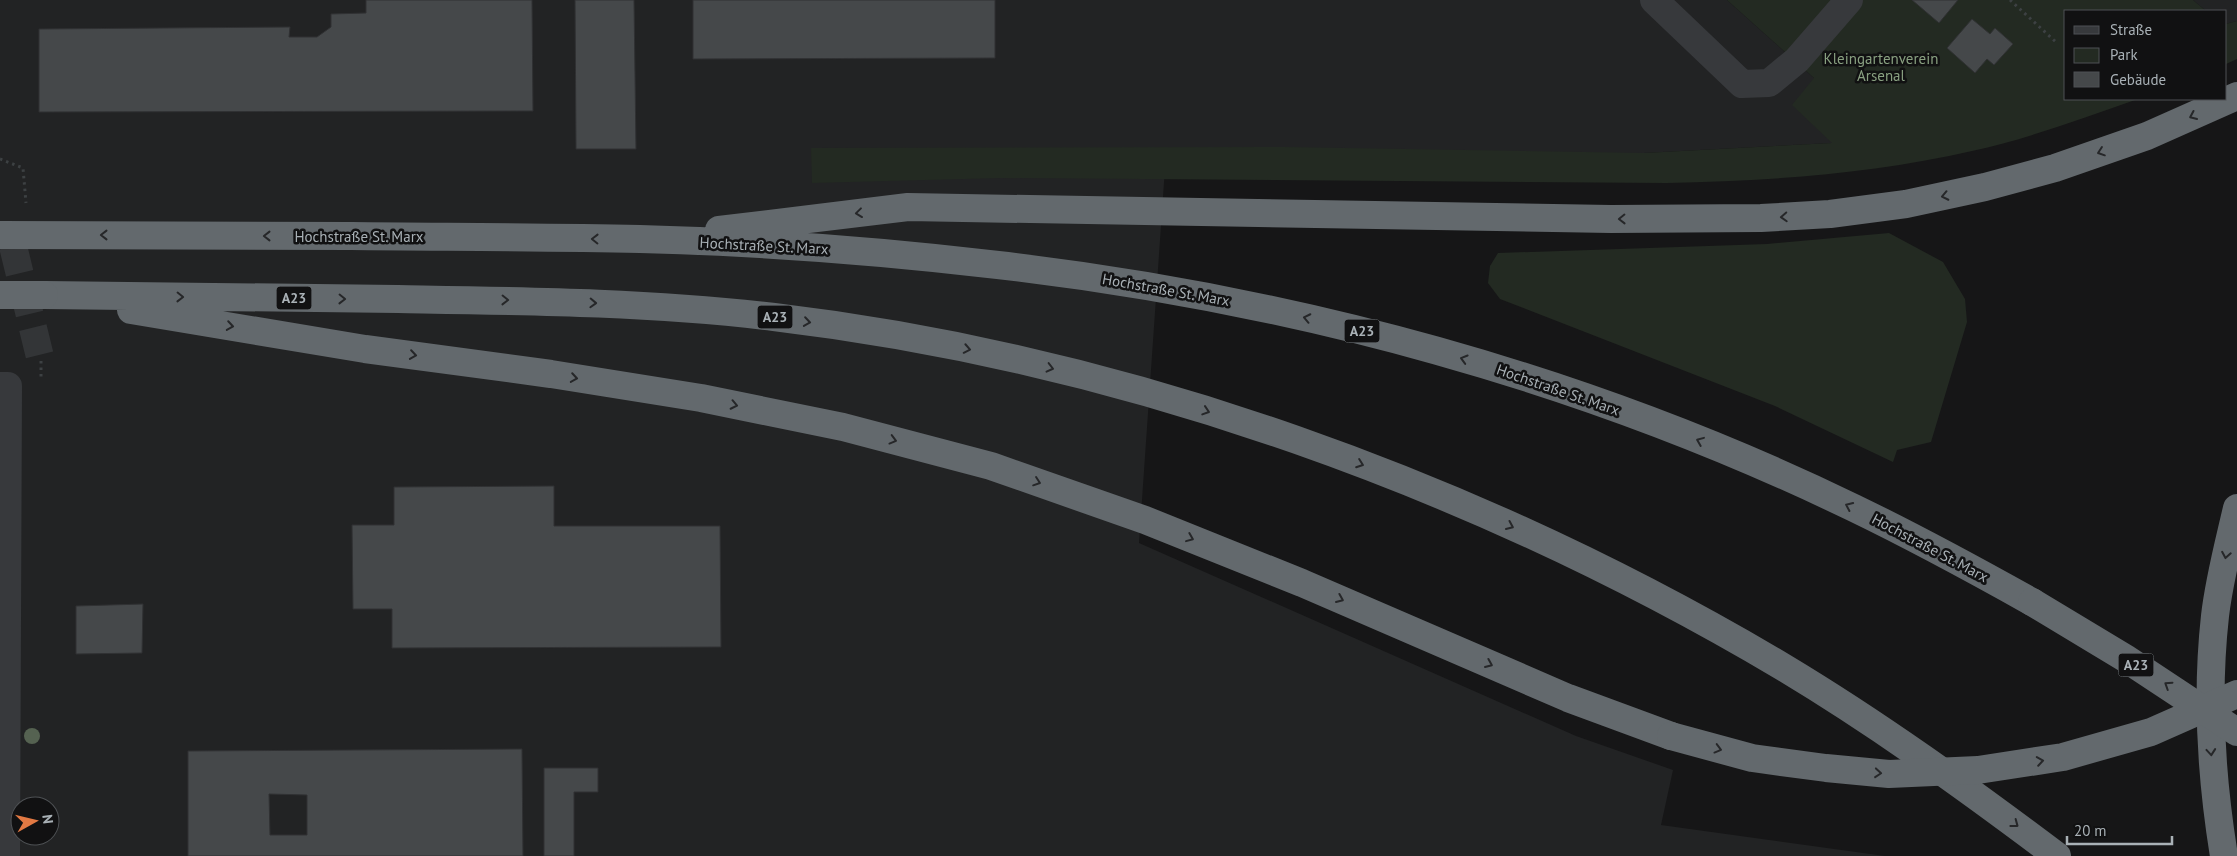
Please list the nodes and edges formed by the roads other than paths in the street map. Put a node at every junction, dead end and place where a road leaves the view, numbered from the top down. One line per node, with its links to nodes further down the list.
1 (1654, 0): 2 (street)
2 (1848, 0)
3 (2237, 96): 5 (highway, one-way to 5)
4 (0, 235): 5 (highway, Hochstraße St. Marx / A23, one-way to 4, bridge)
5 (644, 239): 11 (highway, Hochstraße St. Marx / A23, one-way to 5, bridge)
6 (0, 295): 7 (highway, A23, bridge)
7 (44, 295): 10 (highway, one-way to 10, bridge); 13 (highway, A23, one-way to 13, bridge)
8 (4, 386): 12 (street)
9 (2237, 508): 14 (highway, one-way to 14)
10 (2237, 694)
11 (2237, 732)
12 (6, 856)
13 (2057, 856)
14 (2224, 856)

